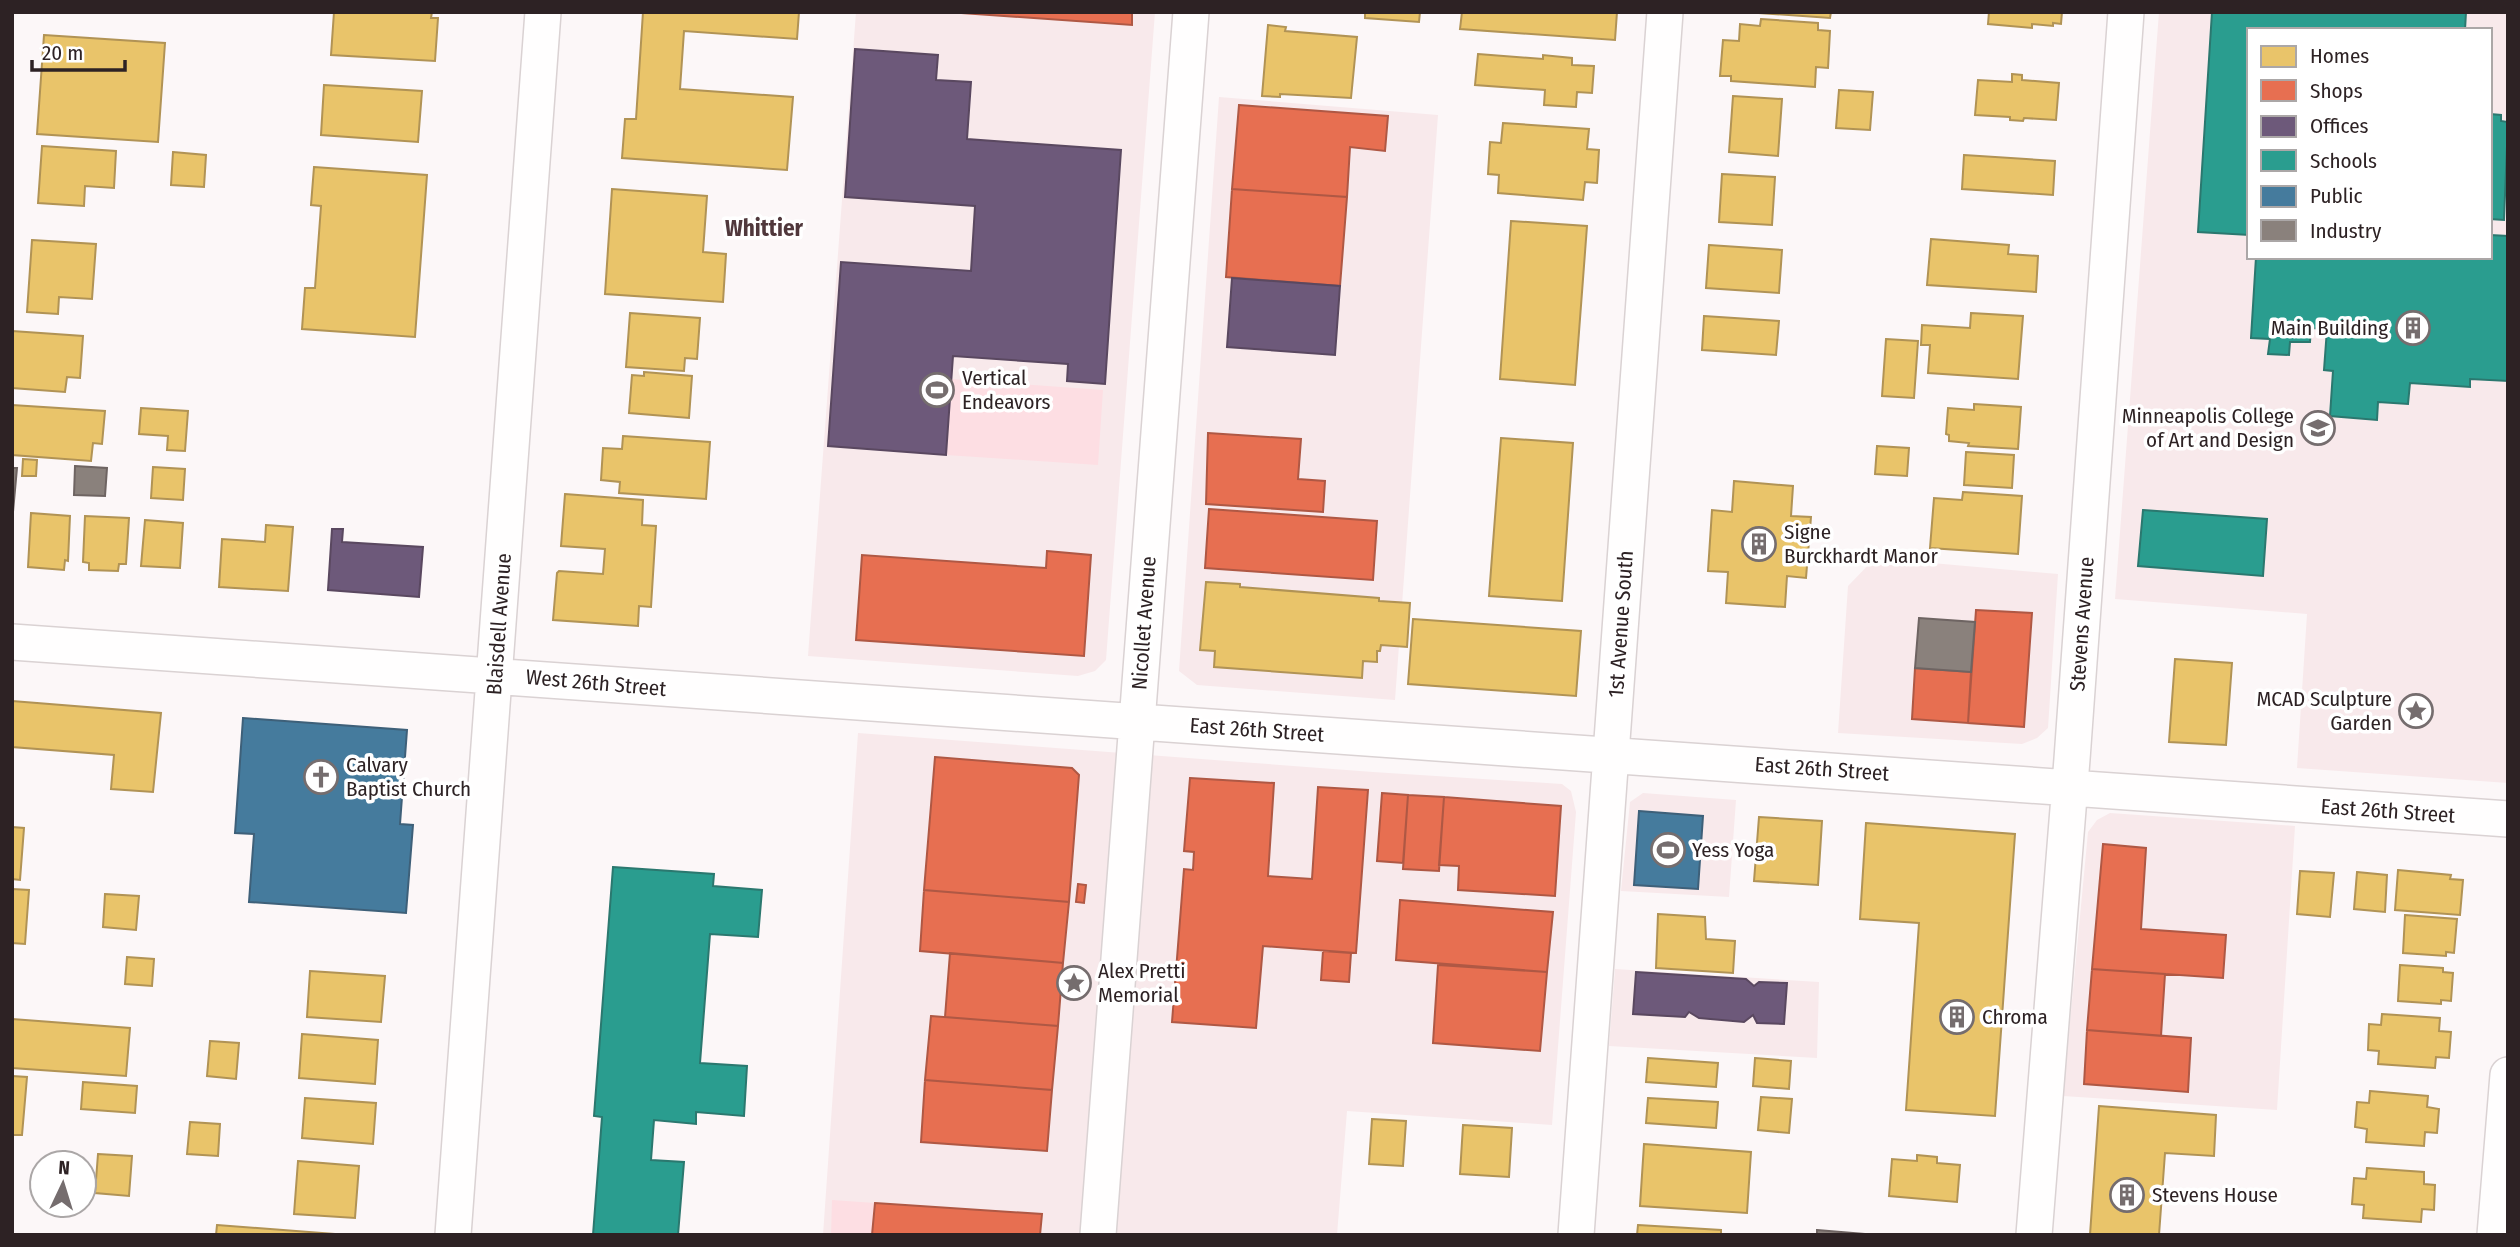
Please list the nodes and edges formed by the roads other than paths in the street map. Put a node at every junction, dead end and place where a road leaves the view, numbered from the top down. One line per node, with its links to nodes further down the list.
1 (543, 12): 6 (street, Blaisdell Avenue)
2 (1191, 12): 7 (street, Nicollet Avenue)
3 (1665, 12): 8 (street, 1st Avenue South)
4 (2126, 12): 9 (street, Stevens Avenue)
5 (12, 642): 6 (street, West 26th Street)
6 (496, 676): 7 (street, West 26th Street); 12 (street, Blaisdell Avenue)
7 (1137, 722): 8 (street, East 26th Street); 13 (street, Nicollet Avenue)
8 (1612, 754): 9 (street, East 26th Street); 14 (street, 1st Avenue South)
9 (2070, 789): 10 (street, East 26th Street); 15 (street, Stevens Avenue)
10 (2508, 819)
11 (2508, 1075): 16 (street)
12 (453, 1235)
13 (1098, 1235)
14 (1576, 1235)
15 (2034, 1235)
16 (2496, 1235)

